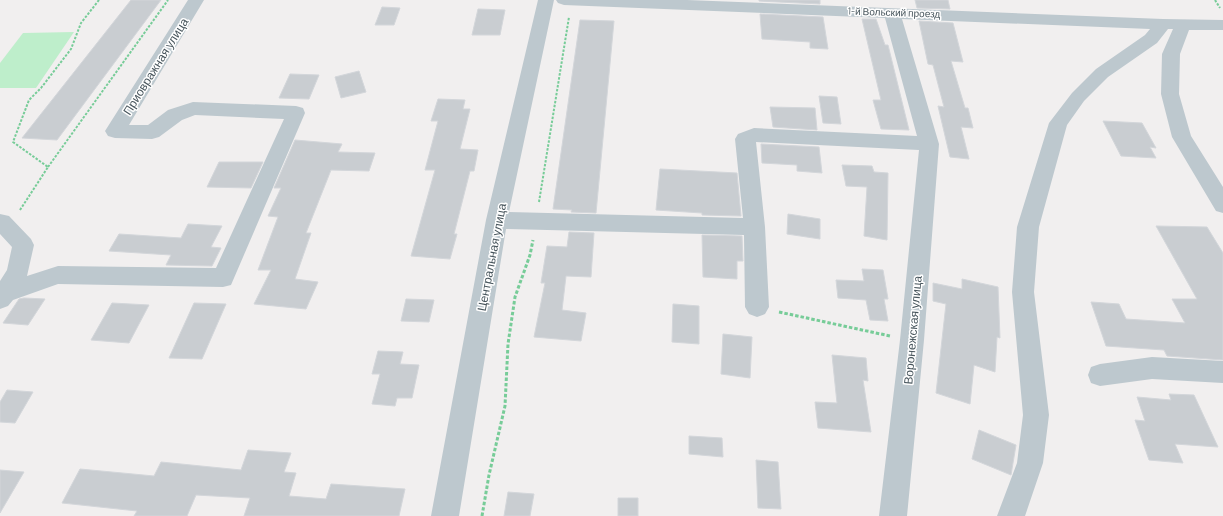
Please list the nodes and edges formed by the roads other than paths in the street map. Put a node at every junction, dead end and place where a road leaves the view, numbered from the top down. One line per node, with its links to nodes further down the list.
1 (196, 0): 12 (street, Приовражная улица)
2 (546, 0): 10 (street, Центральная улица)
3 (564, 0): 4 (street, 1-й Вольский проезд)
4 (892, 12): 5 (street, 1-й Вольский проезд); 7 (street, Воронежская улица)
5 (1173, 24): 6 (street, 1-й Вольский проезд); 8 (street); 18 (street)
6 (1223, 25)
7 (929, 144): 11 (street); 17 (street, Воронежская улица)
8 (1223, 204)
9 (7, 219): 12 (street)
10 (497, 220): 11 (street); 16 (street, Центральная улица)
11 (754, 227): 13 (street)
12 (3, 296)
13 (758, 307)
14 (1223, 372): 15 (street)
15 (1100, 375)
16 (445, 516)
17 (893, 516)
18 (1011, 516)

